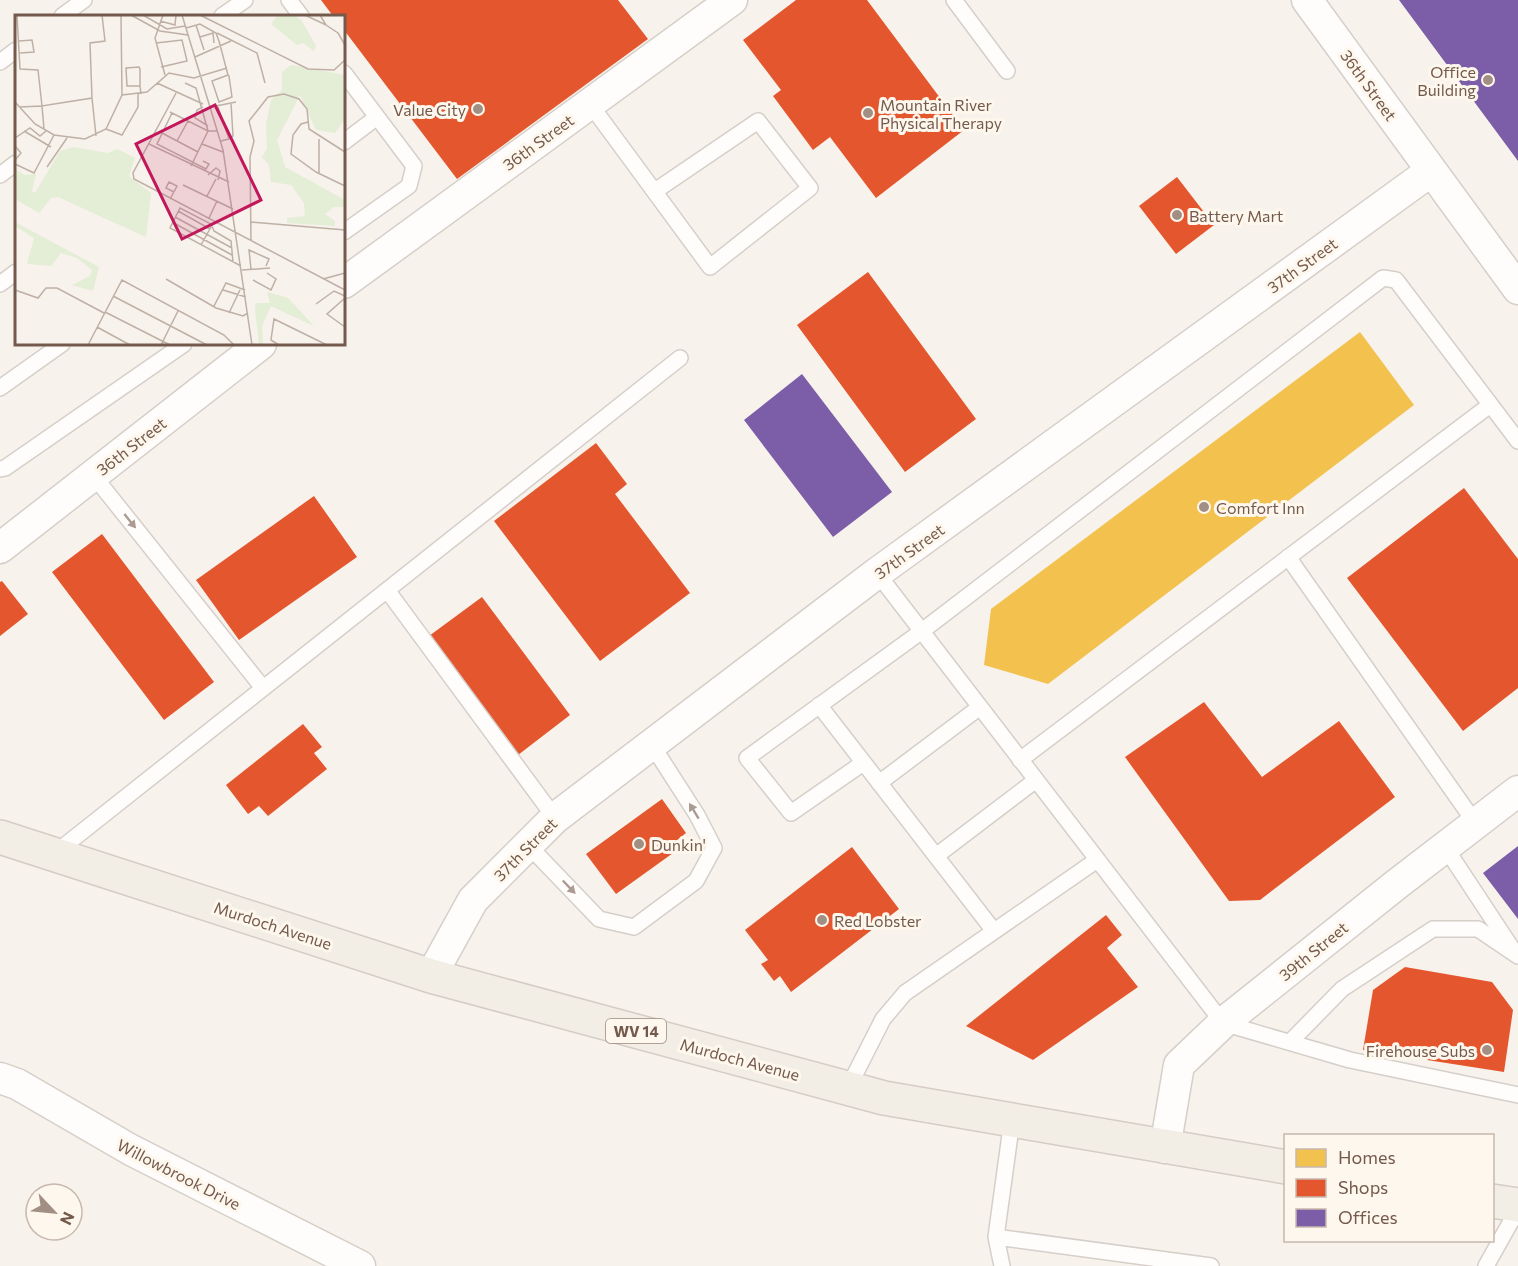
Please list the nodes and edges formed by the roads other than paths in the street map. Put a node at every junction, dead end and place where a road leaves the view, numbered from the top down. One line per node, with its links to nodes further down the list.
1 (84, 0): 7 (lane)
2 (245, 0): 8 (lane)
3 (289, 0): 9 (lane)
4 (732, 0): 14 (street, 36th Street)
5 (954, 0): 12 (lane)
6 (1306, 0): 18 (street, 36th Street)
7 (63, 15)
8 (223, 15)
9 (300, 15)
10 (15, 51): 11 (lane)
11 (0, 62)
12 (1007, 71)
13 (345, 74): 15 (lane)
14 (590, 104): 20 (lane); 23 (street, 36th Street)
15 (377, 117): 16 (lane); 21 (lane)
16 (345, 141)
17 (15, 164): 19 (lane)
18 (1431, 171): 25 (street, 36th Street); 37 (street, 37th Street)
19 (0, 175)
20 (656, 191): 20 (lane)
21 (345, 231)
22 (15, 273): 24 (lane)
23 (345, 282)
24 (0, 284)
25 (1518, 290)
26 (61, 345): 30 (lane)
27 (183, 345): 33 (lane)
28 (260, 345): 34 (street, 36th Street)
29 (680, 358): 38 (lane)
30 (0, 388)
31 (1490, 405): 32 (lane); 36 (lane); 39 (lane)
32 (1518, 441)
33 (0, 469)
34 (93, 475): 35 (street, 36th Street); 40 (lane, one-way to 40)
35 (0, 548)
36 (1288, 557): 44 (lane); 50 (lane)
37 (878, 573): 39 (lane); 43 (street, 37th Street)
38 (387, 590): 40 (lane); 49 (lane)
39 (922, 631): 41 (lane); 42 (lane)
40 (263, 688): 54 (lane)
41 (819, 705): 45 (lane); 45 (lane)
42 (980, 707): 44 (lane); 47 (lane)
43 (652, 745): 49 (street, 37th Street); 52 (lane, one-way to 43)
44 (1020, 760): 46 (lane)
45 (863, 764): 47 (lane)
46 (1036, 780): 55 (lane); 56 (lane)
47 (879, 783): 55 (lane)
48 (1518, 791): 50 (street, 39th Street)
49 (555, 818): 52 (street, 37th Street)
50 (1476, 824): 53 (street, 39th Street)
51 (0, 837): 54 (main road, Murdoch Avenue / WV 14)
52 (528, 845): 59 (street, 37th Street)
53 (1445, 847): 58 (lane); 60 (street, 39th Street)
54 (54, 854): 59 (main road, Murdoch Avenue / WV 14)
55 (936, 856): 57 (lane)
56 (1097, 860): 57 (lane); 60 (lane)
57 (994, 931): 63 (lane)
58 (1517, 955): 61 (lane)
59 (431, 976): 63 (main road, Murdoch Avenue / WV 14)
60 (1222, 1023): 61 (lane); 66 (street, 39th Street)
61 (1290, 1042): 64 (lane)
62 (0, 1078): 71 (street, Willowbrook Drive)
63 (848, 1088): 65 (main road, Murdoch Avenue / WV 14)
64 (1518, 1095)
65 (1012, 1120): 66 (main road, Murdoch Avenue / WV 14); 70 (lane)
66 (1165, 1148): 67 (main road, Murdoch Avenue / WV 14)
67 (1284, 1167)
68 (1494, 1201): 69 (main road)
69 (1518, 1207): 74 (lane)
70 (996, 1237): 72 (lane); 73 (lane)
71 (360, 1266)
72 (1002, 1266)
73 (1211, 1266)
74 (1486, 1266)

